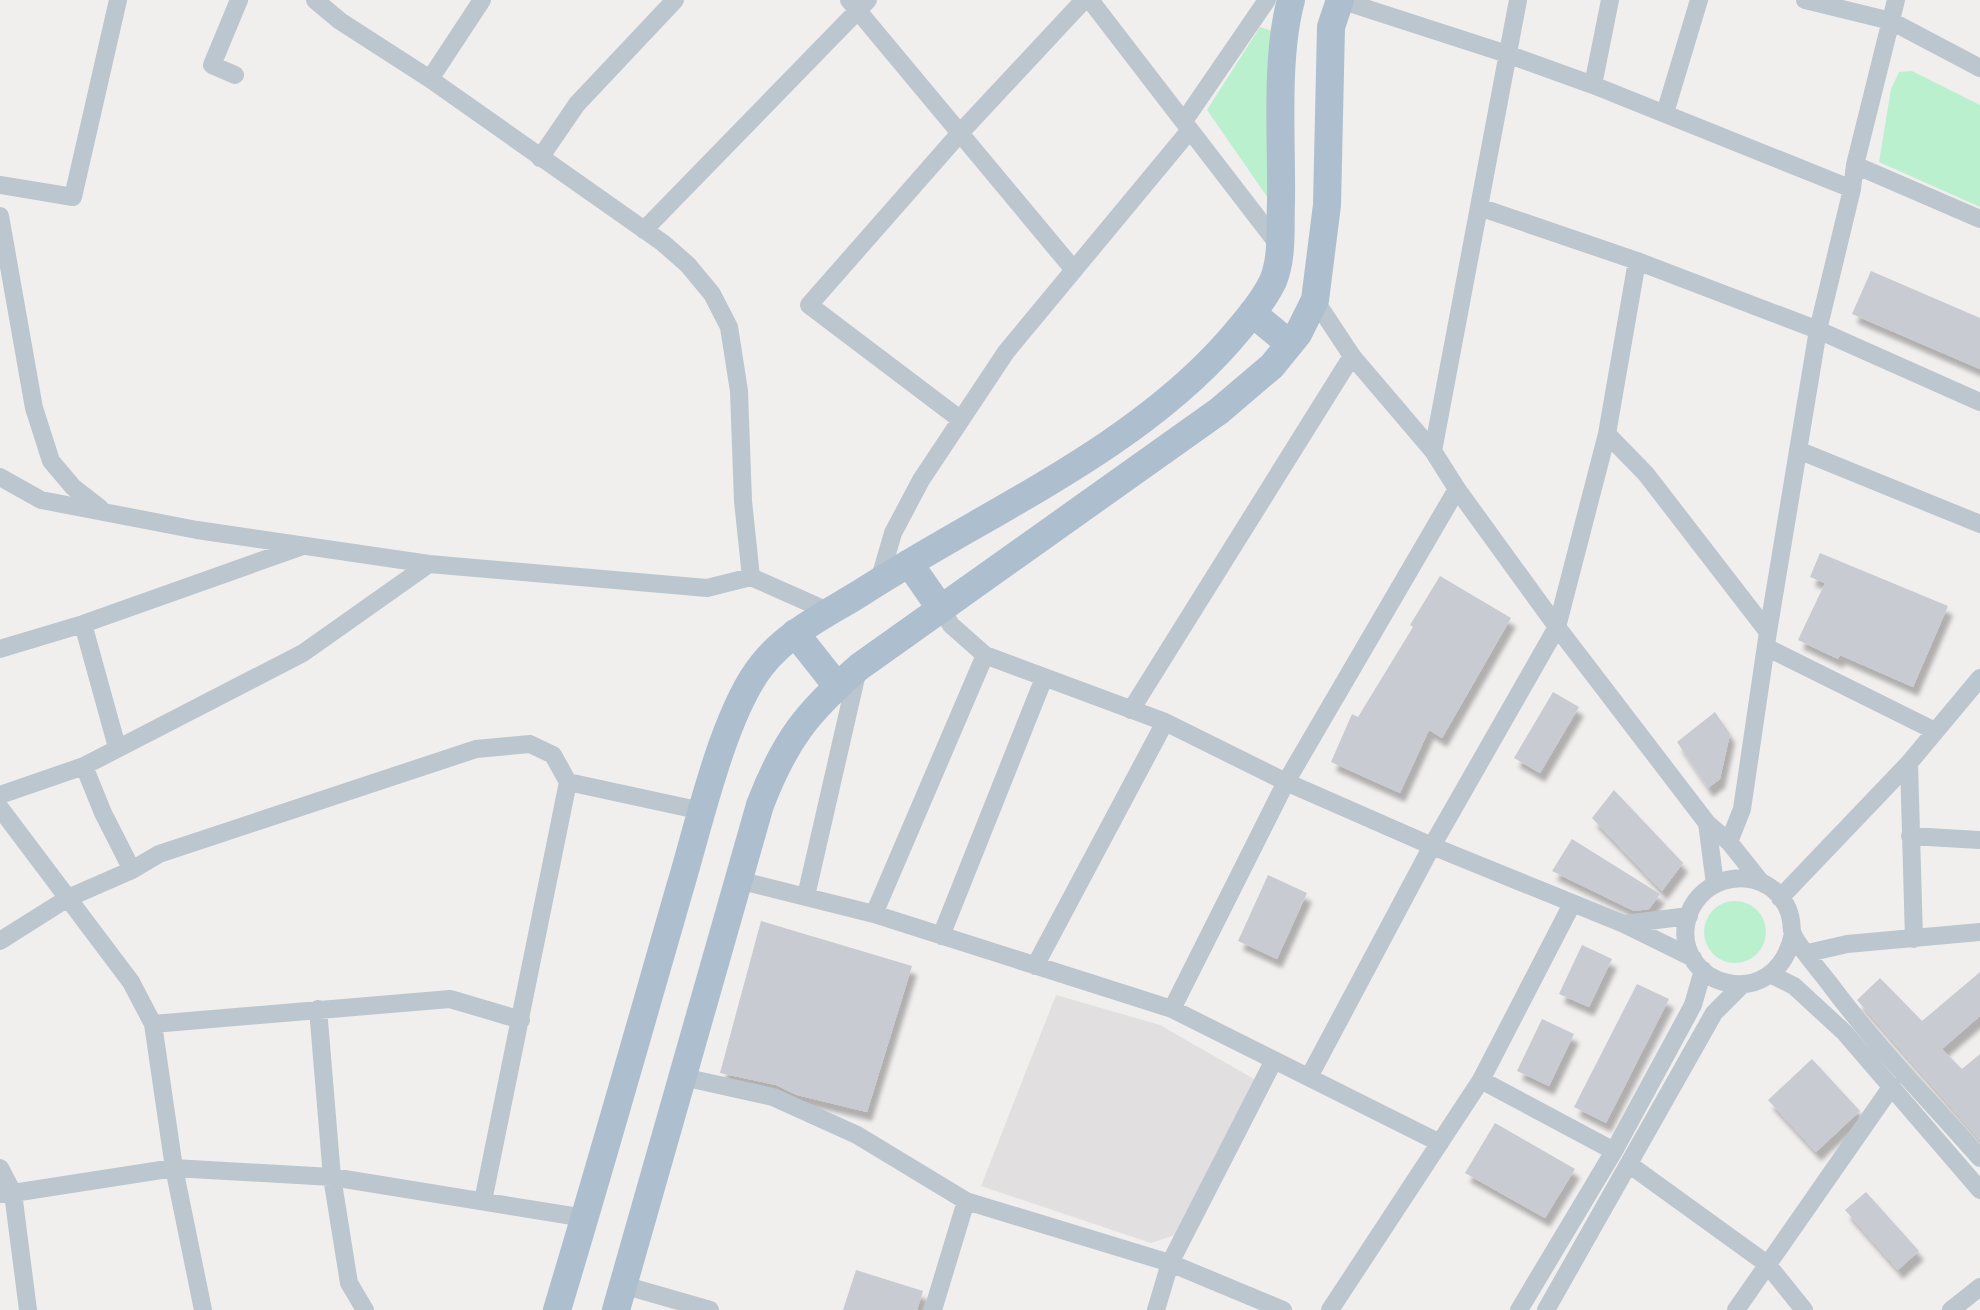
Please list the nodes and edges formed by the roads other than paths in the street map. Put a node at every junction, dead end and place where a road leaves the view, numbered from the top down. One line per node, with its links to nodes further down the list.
1 (118, 0): 27 (street)
2 (239, 0): 19 (street)
3 (315, 0): 20 (street)
4 (482, 0): 20 (street)
5 (675, 0): 25 (street)
6 (1087, 0): 23 (street); 24 (street)
7 (1267, 0): 23 (street)
8 (1291, 0): 30 (main road)
9 (1340, 0): 17 (street); 33 (main road)
10 (1518, 0): 17 (street)
11 (1610, 0): 21 (street)
12 (1699, 0): 22 (street)
13 (1805, 0): 16 (street)
14 (1896, 0): 16 (street)
15 (858, 4): 24 (street); 34 (street)
16 (1891, 21): 18 (street); 26 (street)
17 (1507, 54): 21 (street); 29 (street)
18 (1980, 68)
19 (235, 75)
20 (430, 79): 25 (street)
21 (1593, 85): 22 (street)
22 (1665, 113): 28 (street)
23 (1187, 126): 35 (street); 37 (street)
24 (960, 133): 37 (street); 44 (street)
25 (540, 158): 34 (street)
26 (1855, 165): 28 (street); 32 (street)
27 (0, 185)
28 (1852, 189): 40 (street)
29 (1479, 207): 36 (street); 47 (street)
30 (1280, 211): 33 (main road); 35 (main road)
31 (0, 216): 50 (street)
32 (1980, 219)
33 (1326, 220): 38 (main road)
34 (644, 230): 55 (street)
35 (1280, 247): 39 (main road)
36 (1637, 261): 40 (street); 45 (street)
37 (1074, 270): 44 (street)
38 (1315, 300): 41 (main road); 42 (street)
39 (1252, 313): 41 (main road); 53 (main road)
40 (1818, 330): 43 (street); 46 (street)
41 (1290, 344): 57 (main road)
42 (1352, 356): 47 (street); 69 (street)
43 (1980, 402)
44 (961, 420): 56 (street)
45 (1607, 434): 60 (street); 62 (street)
46 (1798, 450): 51 (street); 62 (street)
47 (1433, 451): 49 (street)
48 (0, 477): 50 (street)
49 (1457, 489): 60 (street); 76 (street)
50 (103, 510): 52 (street)
51 (1980, 524)
52 (306, 546): 54 (street); 59 (street)
53 (909, 563): 56 (main road); 57 (main road)
54 (429, 564): 55 (street); 72 (street)
55 (751, 577): 58 (street)
56 (879, 581): 58 (main road)
57 (941, 609): 64 (street); 65 (main road)
58 (830, 612): 61 (main road)
59 (83, 624): 63 (street); 72 (street)
60 (1557, 627): 80 (street); 84 (street)
61 (795, 633): 68 (main road); 79 (main road)
62 (1767, 640): 71 (street); 83 (street)
63 (0, 649)
64 (985, 655): 66 (street); 93 (street)
65 (859, 667): 68 (main road); 89 (street)
66 (1044, 678): 69 (street); 98 (street)
67 (1980, 678): 71 (street)
68 (837, 686): 86 (main road)
69 (1131, 710): 70 (street)
70 (1165, 722): 76 (street); 103 (street)
71 (1935, 731): 73 (street)
72 (117, 747): 74 (street)
73 (1909, 763): 81 (street); 91 (street)
74 (84, 766): 77 (street); 85 (street)
75 (568, 782): 79 (street); 85 (street); 108 (street)
76 (1286, 782): 84 (street); 107 (street)
77 (0, 795)
78 (0, 808): 90 (street)
79 (702, 811): 126 (main road)
80 (1707, 823): 83 (street); 88 (street)
81 (1910, 836): 82 (street); 99 (street)
82 (1980, 840)
83 (1729, 842): 87 (street)
84 (1432, 846): 92 (street); 112 (street)
85 (132, 870): 90 (street)
86 (738, 880): 89 (street); 111 (main road)
87 (1761, 882): 88 (street); 91 (street)
88 (1715, 884): 94 (street)
89 (806, 896): 93 (street)
90 (68, 898): 100 (street); 109 (street)
91 (1780, 898): 97 (street)
92 (1572, 904): 95 (street); 113 (street)
93 (874, 914): 98 (street)
94 (1689, 916): 95 (street); 102 (street)
95 (1624, 924): 102 (street)
96 (1980, 932): 99 (street)
97 (1793, 934): 101 (street); 104 (street)
98 (941, 936): 103 (street)
99 (1914, 939): 101 (street)
100 (0, 941)
101 (1808, 953): 117 (street)
102 (1698, 964): 105 (street); 116 (street)
103 (1035, 966): 107 (street)
104 (1770, 974): 105 (street); 114 (street)
105 (1742, 985): 118 (street)
106 (318, 1009): 108 (street); 109 (street); 121 (street)
107 (1172, 1009): 110 (street)
108 (521, 1020): 124 (street)
109 (153, 1024): 120 (street)
110 (1274, 1060): 112 (street); 127 (street)
111 (683, 1077): 125 (street); 130 (main road)
112 (1309, 1077): 115 (street)
113 (1481, 1080): 115 (street); 116 (street)
114 (1892, 1086): 122 (street); 128 (street)
115 (1440, 1143): 139 (street)
116 (1614, 1151): 140 (street)
117 (1980, 1158)
118 (1630, 1165): 128 (street); 141 (street)
119 (0, 1168): 123 (street)
120 (174, 1168): 121 (street); 123 (street); 132 (street)
121 (332, 1177): 124 (street); 133 (street)
122 (1980, 1190)
123 (7, 1193): 131 (street)
124 (483, 1201): 126 (street)
125 (966, 1201): 127 (street); 136 (street)
126 (585, 1218): 134 (main road)
127 (1170, 1263): 137 (street); 138 (street)
128 (1767, 1264): 142 (street); 143 (street)
129 (1980, 1287): 144 (street)
130 (620, 1297): 135 (street)
131 (28, 1310)
132 (203, 1310)
133 (365, 1310)
134 (557, 1310)
135 (710, 1310)
136 (933, 1310)
137 (1156, 1310)
138 (1283, 1310)
139 (1330, 1310)
140 (1519, 1310)
141 (1546, 1310)
142 (1736, 1310)
143 (1804, 1310)
144 (1951, 1310)

